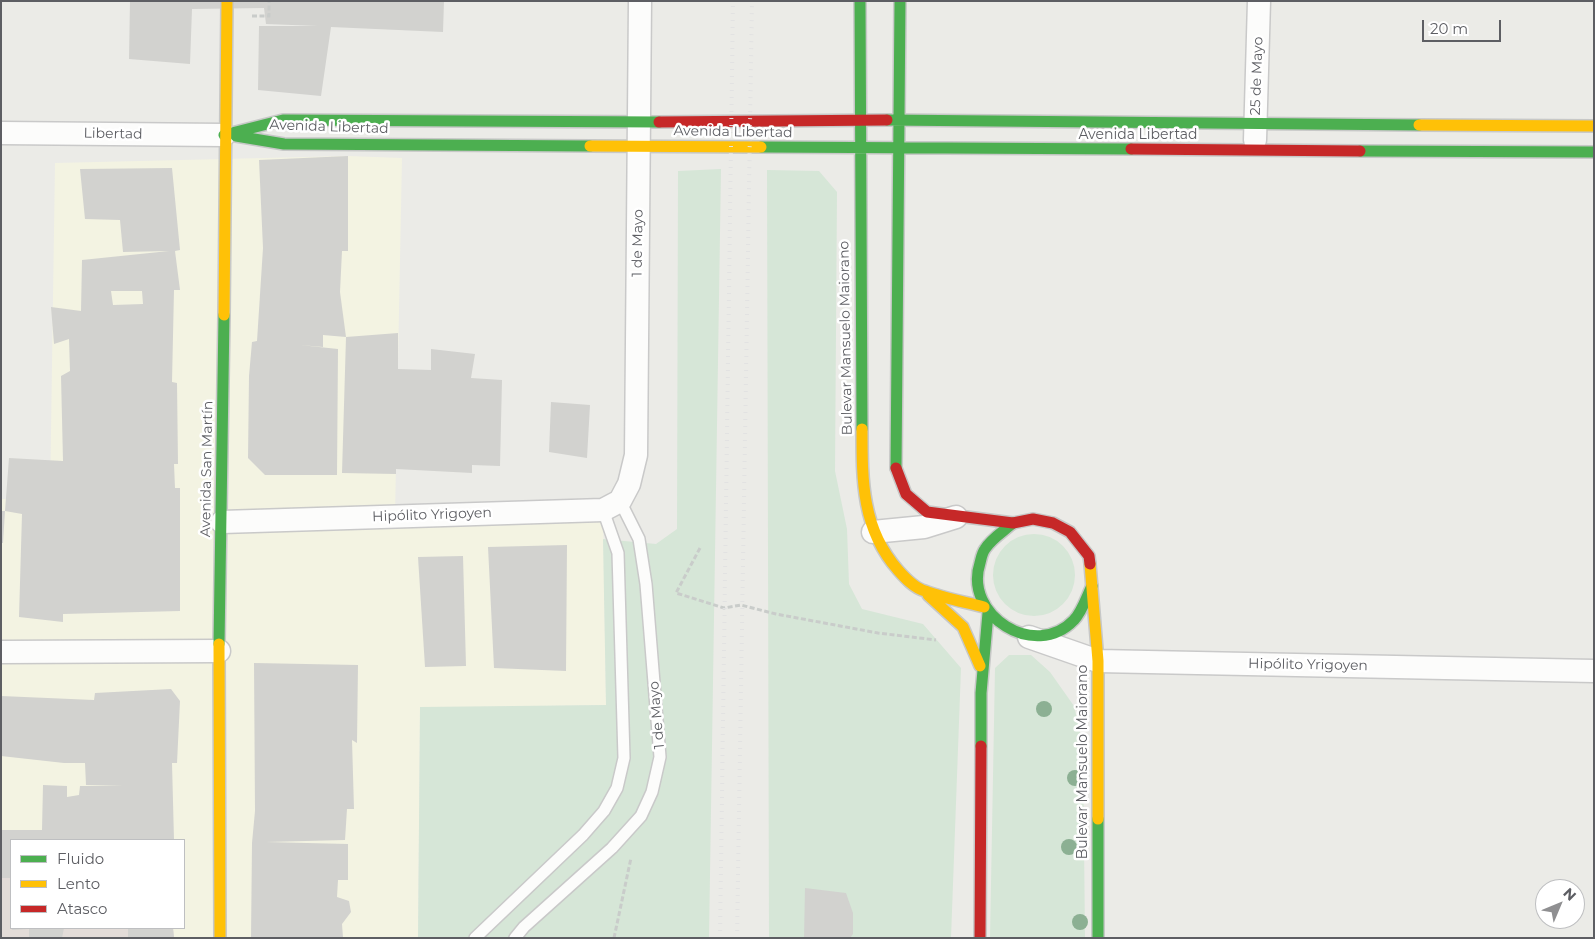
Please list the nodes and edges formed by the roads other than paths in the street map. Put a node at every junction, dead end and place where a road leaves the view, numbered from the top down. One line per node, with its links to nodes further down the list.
1 (228, 1): 12 (street, Avenida San Martín)
2 (640, 1): 8 (street, 1 de Mayo)
3 (860, 1): 6 (street, Bulevar Mansuelo Maiorano)
4 (900, 1): 7 (street, Bulevar Mansuelo Maiorano)
5 (1259, 1): 9 (street, 25 de Mayo)
6 (859, 120): 7 (street, Avenida Libertad); 8 (street, Avenida Libertad); 14 (street, Bulevar Mansuelo Maiorano)
7 (899, 120): 9 (street, Avenida Libertad); 15 (street, Bulevar Mansuelo Maiorano)
8 (639, 122): 12 (street, Avenida Libertad); 13 (street, 1 de Mayo)
9 (1255, 123): 10 (street, Avenida Libertad); 16 (street, 25 de Mayo)
10 (1594, 126)
11 (1, 133): 12 (street, Libertad)
12 (224, 135): 13 (street, Avenida Libertad); 20 (street, Avenida San Martín)
13 (638, 146): 14 (street, Avenida Libertad); 18 (street, 1 de Mayo)
14 (859, 148): 15 (street, Avenida Libertad); 22 (street, Bulevar Mansuelo Maiorano)
15 (898, 148): 16 (street, Avenida Libertad); 19 (street, Bulevar Mansuelo Maiorano)
16 (1254, 150): 17 (street, Avenida Libertad)
17 (1594, 152)
18 (617, 498): 20 (street, Hipólito Yrigoyen); 33 (lane); 34 (lane, 1 de Mayo)
19 (957, 516): 21 (street, Bulevar Mansuelo Maiorano); 22 (street)
20 (222, 522): 27 (street, Avenida San Martín)
21 (1013, 523): 23 (street, Bulevar Mansuelo Maiorano); 25 (street, Bulevar Mansuelo Maiorano)
22 (873, 532): 24 (street, Bulevar Mansuelo Maiorano)
23 (1092, 586): 26 (street, Bulevar Mansuelo Maiorano); 29 (street, Bulevar Mansuelo Maiorano)
24 (923, 591): 25 (street, Bulevar Mansuelo Maiorano); 30 (street)
25 (986, 610): 26 (street, Bulevar Mansuelo Maiorano); 30 (street, Bulevar Mansuelo Maiorano)
26 (1026, 636): 29 (street, Hipólito Yrigoyen)
27 (219, 651): 28 (street); 32 (street, Avenida San Martín)
28 (1, 652)
29 (1098, 661): 31 (street, Hipólito Yrigoyen); 36 (street, Bulevar Mansuelo Maiorano)
30 (982, 671): 35 (street, Bulevar Mansuelo Maiorano)
31 (1594, 671)
32 (220, 938)
33 (475, 938)
34 (515, 938)
35 (980, 938)
36 (1098, 938)

